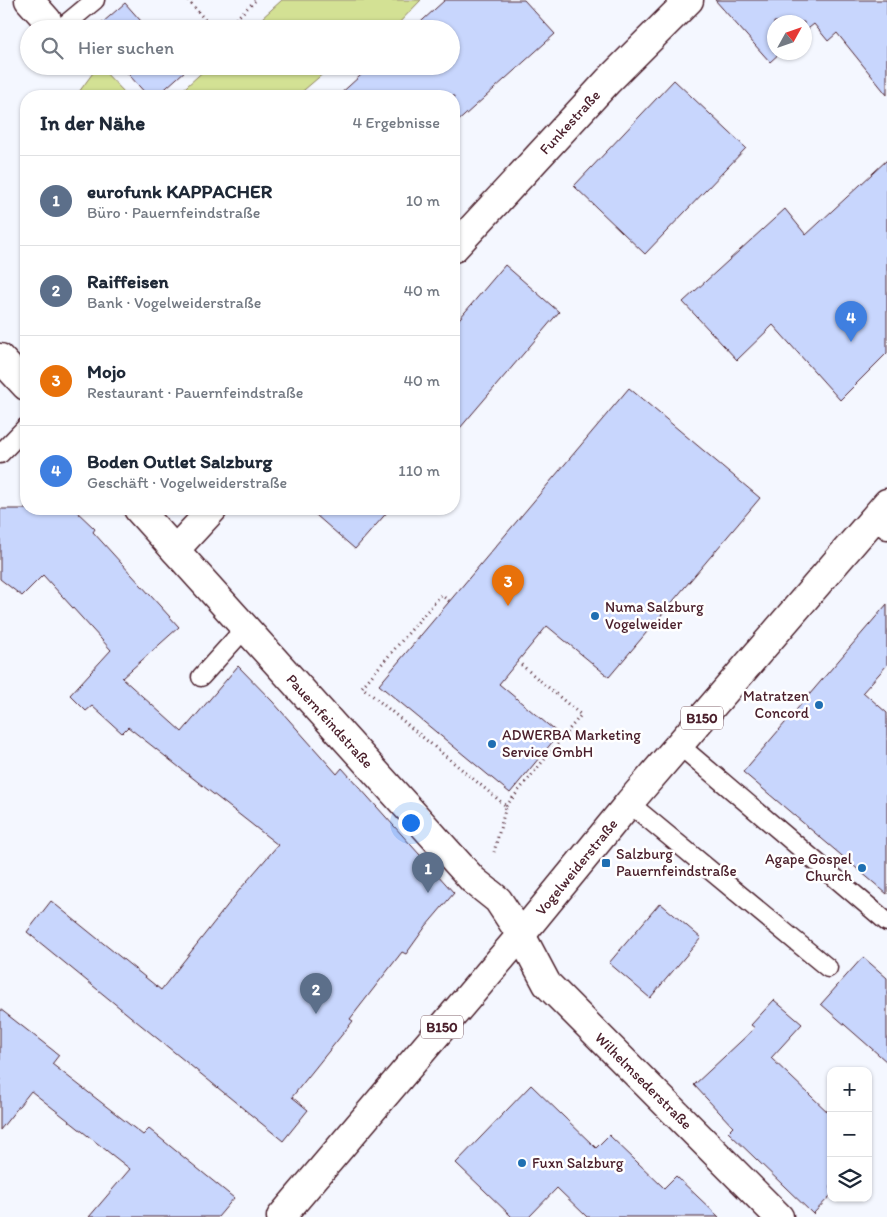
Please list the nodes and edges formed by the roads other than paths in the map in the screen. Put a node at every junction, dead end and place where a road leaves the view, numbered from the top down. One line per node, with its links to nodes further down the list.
1 (96, 0): 3 (lane)
2 (689, 0): 4 (street, Funkestraße)
3 (47, 19)
4 (460, 241)
5 (0, 358): 6 (street)
6 (20, 380)
7 (20, 433): 8 (lane)
8 (0, 454)
9 (143, 515): 12 (street, Pauernfeindstraße)
10 (207, 515): 12 (street)
11 (882, 517): 15 (street, Vogelweiderstraße / B150)
12 (175, 550): 13 (street, Pauernfeindstraße)
13 (246, 627): 14 (lane); 18 (street, Pauernfeindstraße)
14 (201, 677)
15 (679, 745): 16 (street, Vogelweiderstraße / B150); 17 (lane)
16 (629, 803): 18 (street, Vogelweiderstraße / B150); 19 (lane)
17 (887, 922)
18 (521, 936): 20 (street, Vogelweiderstraße / B150); 21 (street, Wilhelmsederstraße)
19 (828, 968)
20 (281, 1217)
21 (778, 1217)

